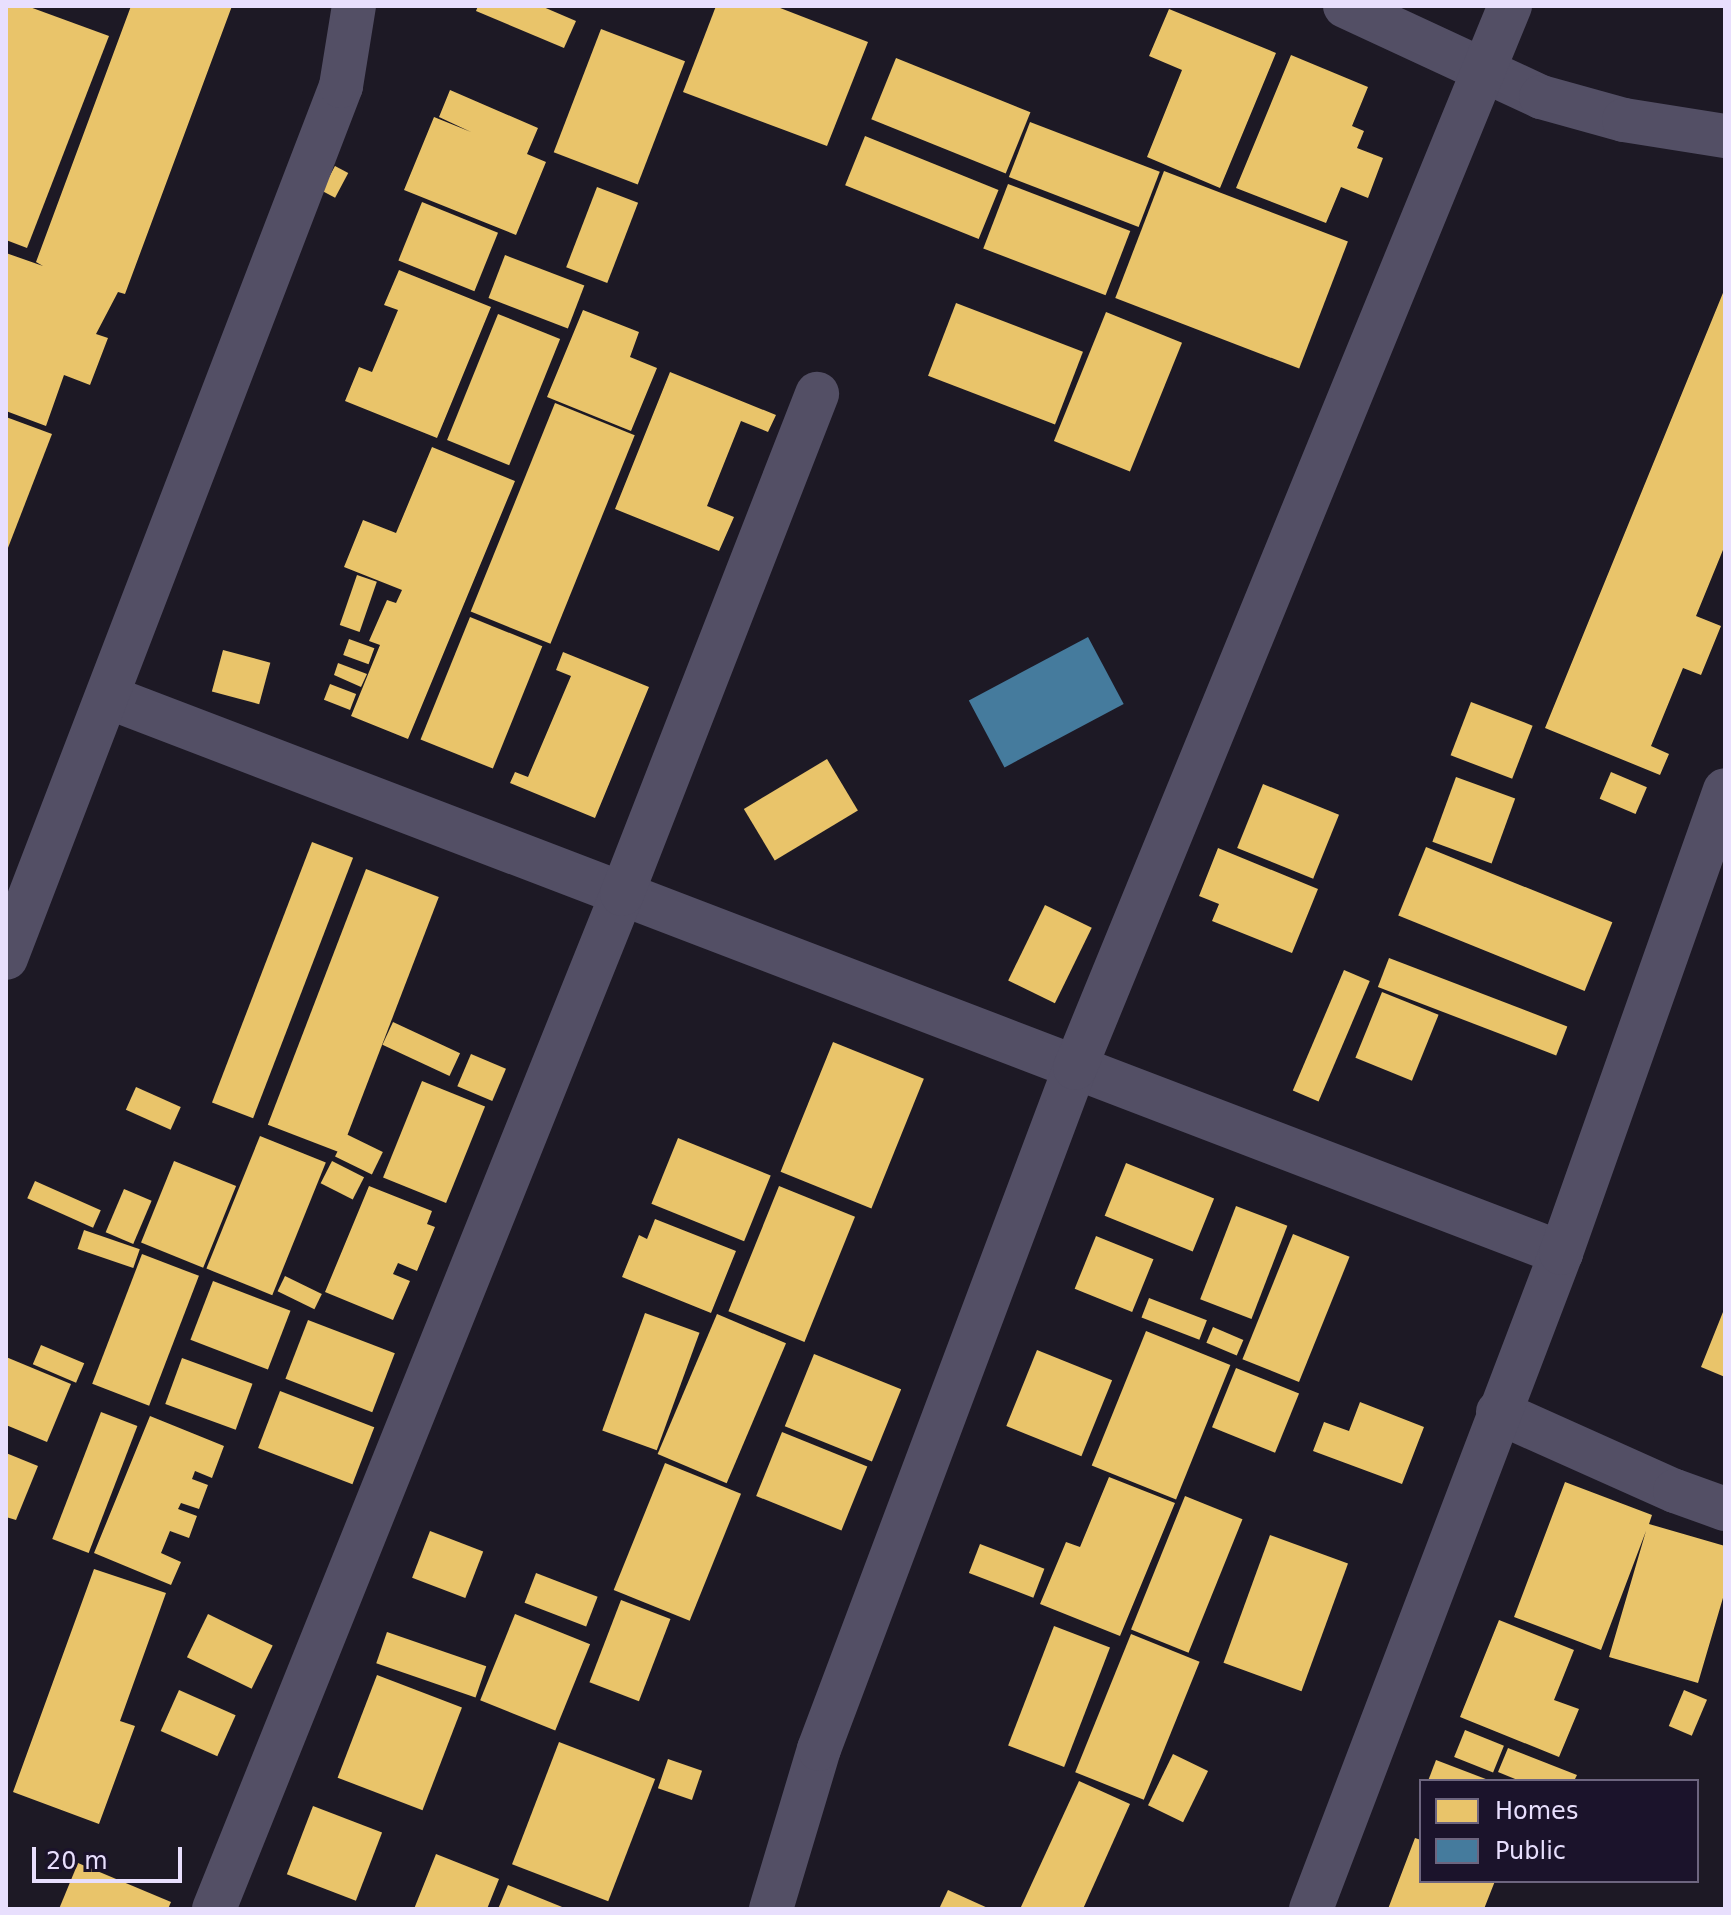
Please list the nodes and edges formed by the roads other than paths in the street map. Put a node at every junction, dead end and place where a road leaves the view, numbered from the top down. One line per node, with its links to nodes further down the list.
1 (354, 6): 7 (street)
2 (1345, 6): 4 (street)
3 (1510, 6): 4 (street)
4 (1486, 71): 5 (street); 11 (street)
5 (1725, 136)
6 (817, 394): 9 (street)
7 (108, 697): 9 (street); 10 (street)
8 (1725, 790): 12 (street)
9 (622, 894): 11 (street); 15 (street)
10 (6, 958)
11 (1075, 1068): 12 (street); 16 (street)
12 (1561, 1253): 13 (street)
13 (1498, 1412): 14 (street); 17 (street)
14 (1725, 1509)
15 (214, 1909)
16 (771, 1909)
17 (1311, 1909)

